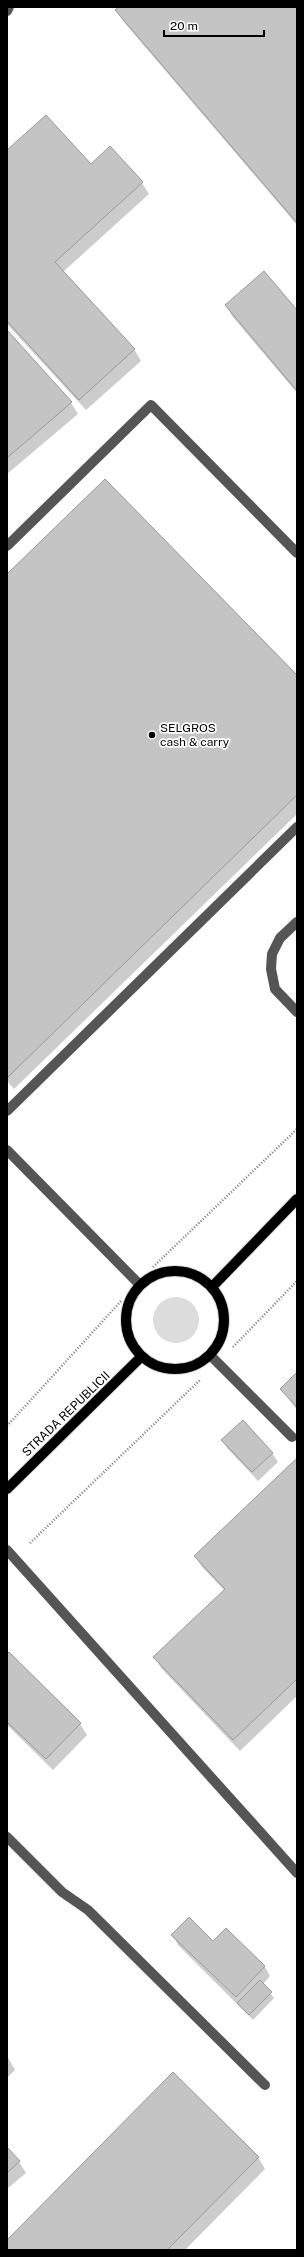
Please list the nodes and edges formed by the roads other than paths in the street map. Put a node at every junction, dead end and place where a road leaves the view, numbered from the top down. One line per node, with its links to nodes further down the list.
1 (9, 7): 2 (street)
2 (7, 11)
3 (7, 546): 4 (street)
4 (297, 553)
5 (297, 827): 8 (street)
6 (297, 922): 7 (street)
7 (297, 1012)
8 (7, 1111)
9 (7, 1150): 11 (street)
10 (297, 1199): 12 (main road)
11 (140, 1285): 12 (main road); 14 (main road)
12 (212, 1287): 13 (main road)
13 (210, 1355): 14 (main road); 15 (street)
14 (142, 1356): 16 (main road, STRADA REPUBLICII)
15 (292, 1437)
16 (7, 1489)
17 (7, 1550): 19 (street)
18 (7, 1837): 20 (street)
19 (297, 1873)
20 (265, 2084)

